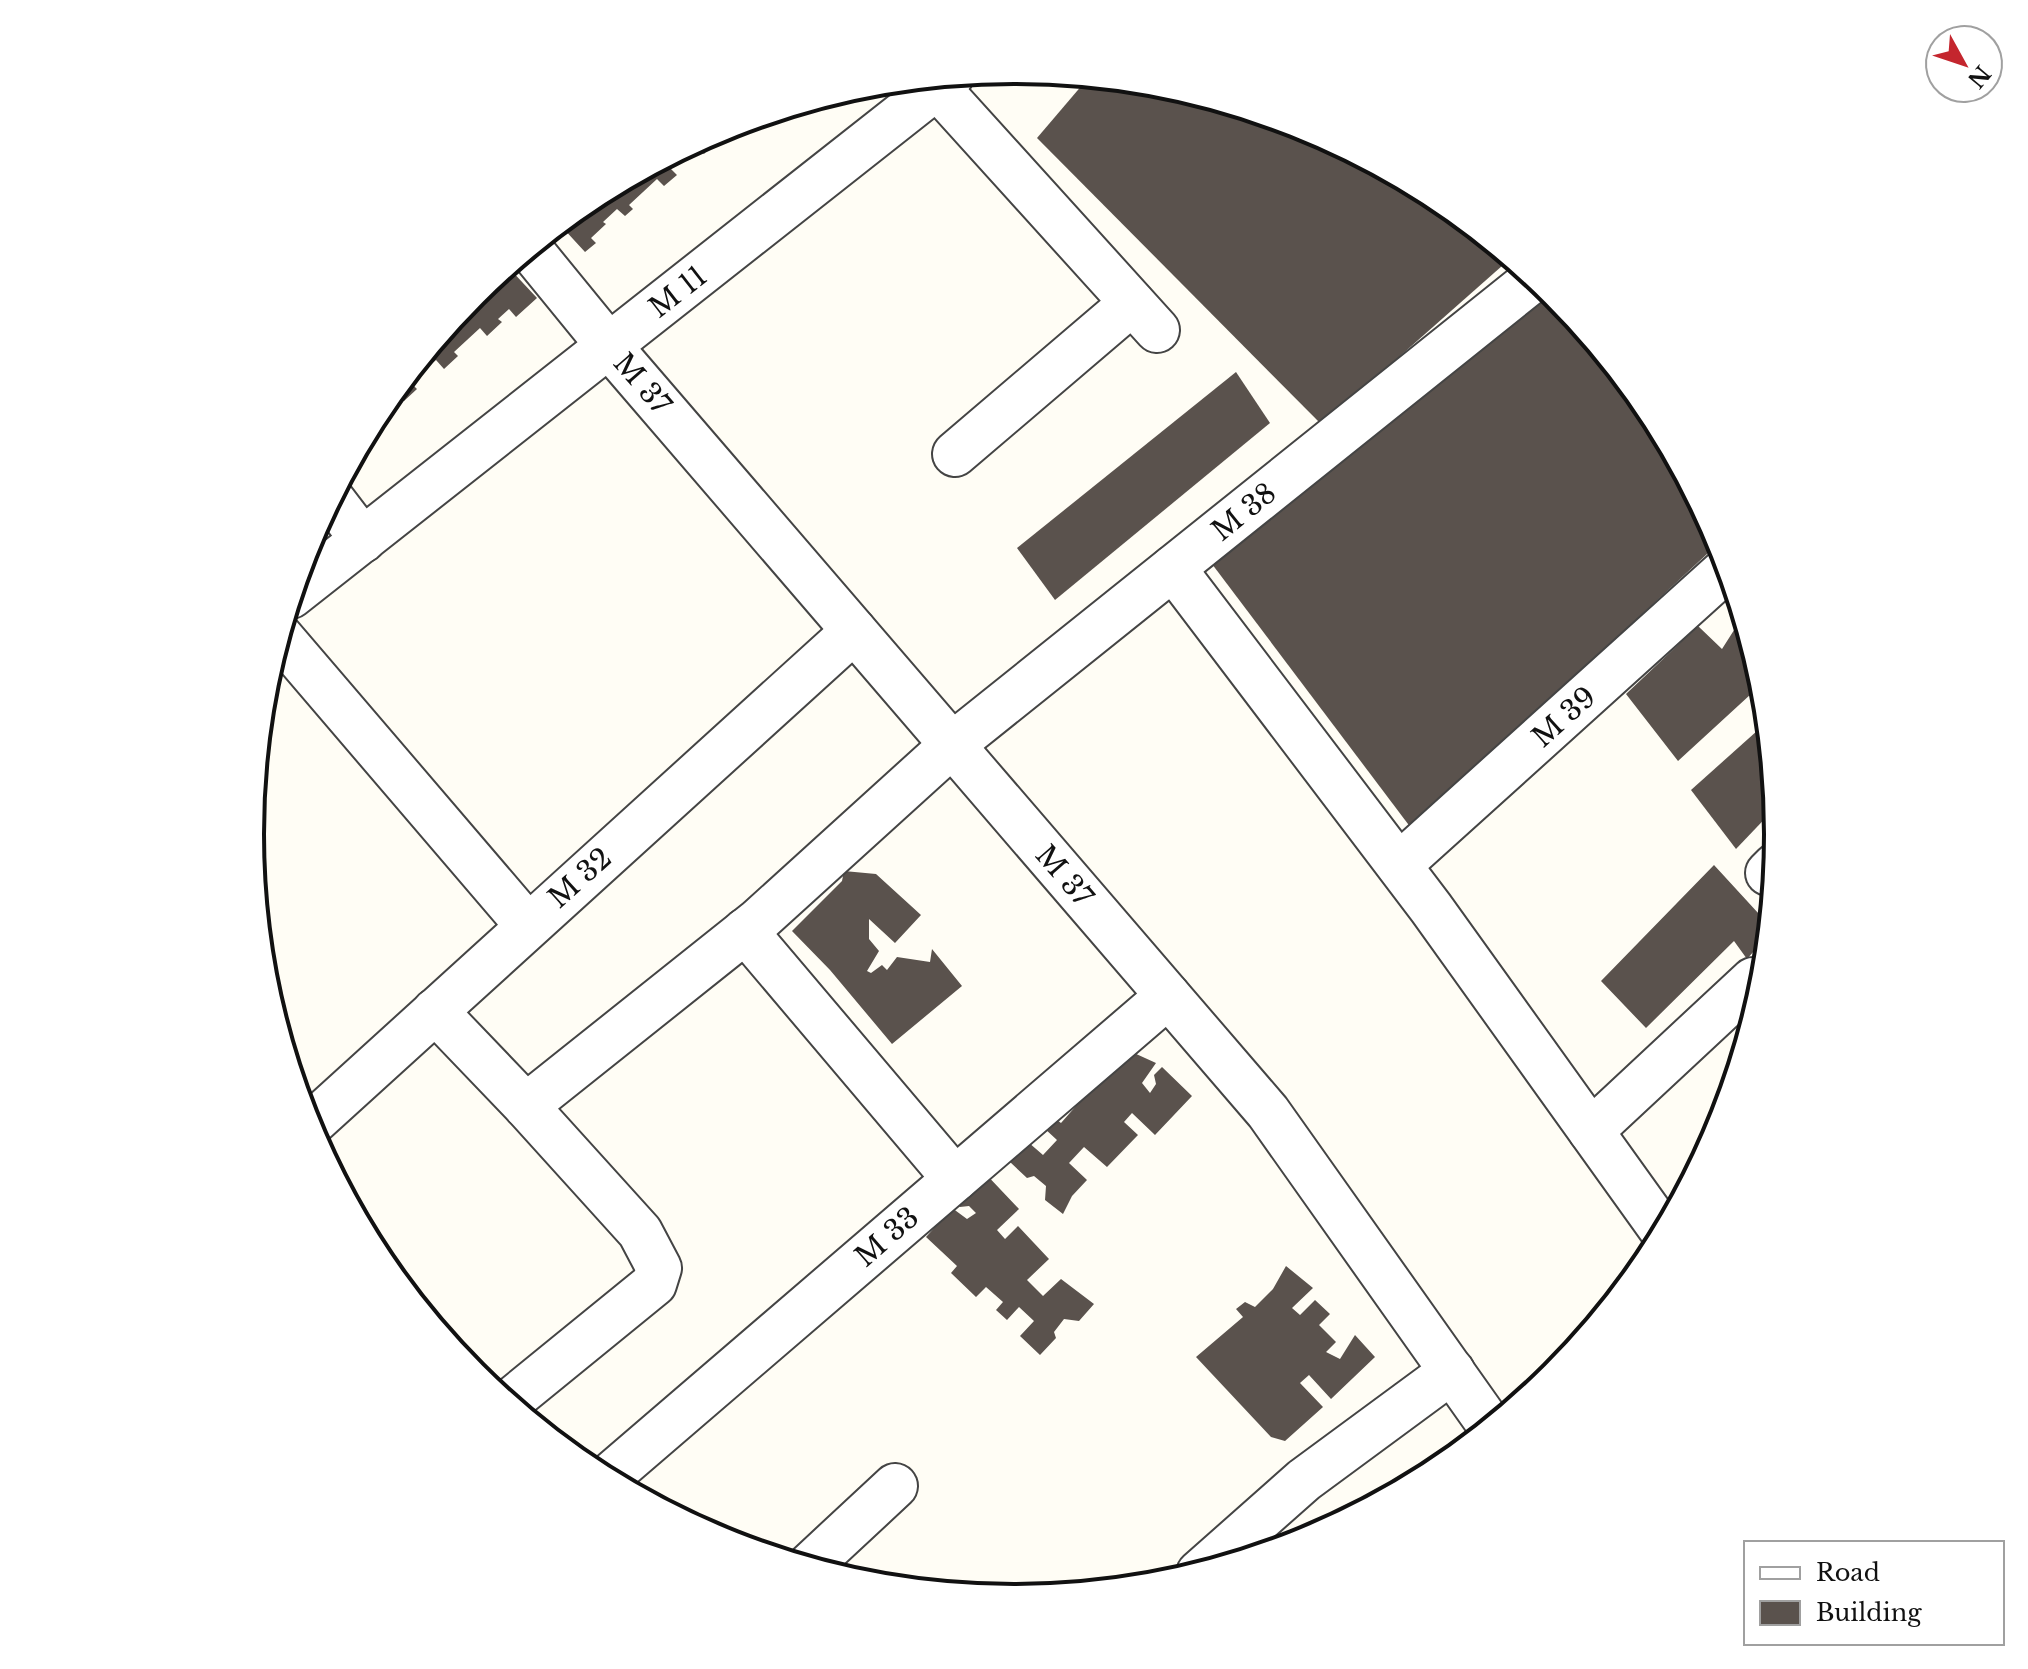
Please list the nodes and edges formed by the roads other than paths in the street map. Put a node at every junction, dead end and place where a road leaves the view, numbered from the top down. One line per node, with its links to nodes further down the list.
1 (949, 87): 6 (street)
2 (936, 88): 5 (street, M 11)
3 (536, 256): 5 (street, M 37)
4 (1526, 286): 9 (street, M 38)
5 (609, 346): 8 (street, M 11); 12 (street, M 37)
6 (955, 454)
7 (339, 508): 8 (street)
8 (363, 540): 11 (street, M 11)
9 (1173, 568): 14 (street, M 38); 15 (street)
10 (1719, 577): 15 (street, M 39)
11 (307, 584)
12 (854, 631): 14 (street, M 37); 16 (street, M 32)
13 (288, 645): 16 (street)
14 (952, 745): 17 (street, M 38); 19 (street, M 37)
15 (1399, 865): 23 (street)
16 (528, 926): 20 (street, M 32)
17 (745, 931): 21 (street, M 38); 24 (street)
18 (1749, 983): 23 (street)
19 (1168, 996): 24 (street, M 33); 26 (street, M 37)
20 (435, 1011): 21 (street); 22 (street, M 32)
21 (526, 1106): 27 (street)
22 (319, 1117)
23 (1591, 1131): 25 (street)
24 (955, 1179): 29 (street, M 33)
25 (1656, 1222)
26 (1452, 1371): 28 (street, M 37); 31 (street)
27 (516, 1396)
28 (1485, 1419)
29 (616, 1470)
30 (895, 1486): 32 (street)
31 (1218, 1556)
32 (817, 1558)

